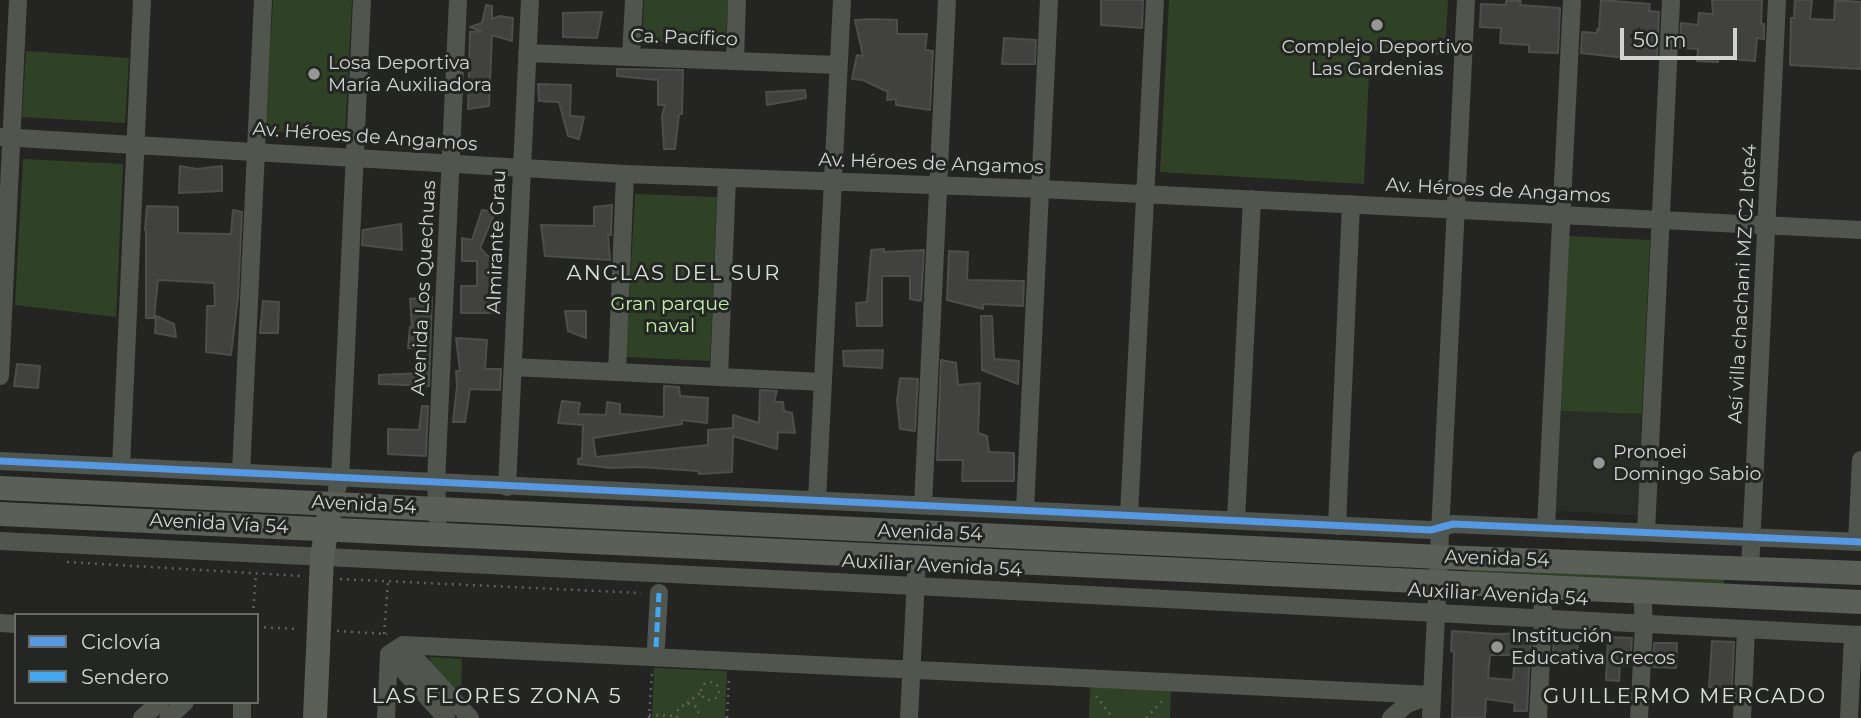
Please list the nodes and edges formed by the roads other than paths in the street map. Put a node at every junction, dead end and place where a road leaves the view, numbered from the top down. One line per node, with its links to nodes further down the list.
1 (18, 0): 21 (street)
2 (142, 0): 22 (street)
3 (262, 0): 23 (street)
4 (362, 0): 24 (street)
5 (458, 0): 25 (street, Avenida Los Quechuas)
6 (530, 0): 17 (street, Almirante Grau)
7 (634, 0): 18 (street)
8 (737, 0): 19 (street)
9 (842, 0): 20 (street)
10 (947, 0): 30 (street)
11 (1049, 0): 31 (street)
12 (1155, 0): 32 (street)
13 (1466, 0): 35 (street)
14 (1572, 0): 36 (street)
15 (1671, 0): 37 (street)
16 (1777, 0): 38 (street, Así villa chachani MZ C2 lote4)
17 (527, 53): 18 (street, Ca. Pacífico); 26 (street, Almirante Grau)
18 (631, 57): 19 (street, Ca. Pacífico)
19 (735, 61): 20 (street, Ca. Pacífico)
20 (838, 65): 29 (street)
21 (6, 138): 22 (street, Av. Héroes de Angamos); 42 (street)
22 (136, 145): 23 (street, Av. Héroes de Angamos); 47 (street)
23 (255, 151): 24 (street, Av. Héroes de Angamos); 48 (street)
24 (354, 158): 25 (street, Av. Héroes de Angamos); 49 (street)
25 (451, 163): 26 (street, Av. Héroes de Angamos); 50 (street, Avenida Los Quechuas)
26 (521, 169): 27 (street, Av. Héroes de Angamos); 40 (street, Almirante Grau)
27 (625, 174): 28 (street, Av. Héroes de Angamos); 41 (street)
28 (727, 178): 29 (street, Av. Héroes de Angamos); 43 (street)
29 (832, 182): 30 (street, Av. Héroes de Angamos); 44 (street)
30 (939, 186): 31 (street, Av. Héroes de Angamos); 55 (street)
31 (1041, 189): 32 (street, Av. Héroes de Angamos); 57 (street)
32 (1146, 195): 33 (street, Av. Héroes de Angamos); 59 (street)
33 (1252, 199): 34 (street, Av. Héroes de Angamos); 60 (street)
34 (1351, 204): 35 (street, Av. Héroes de Angamos); 61 (street)
35 (1456, 209): 36 (street, Av. Héroes de Angamos); 62 (street)
36 (1562, 215): 37 (street, Av. Héroes de Angamos); 63 (street)
37 (1662, 221): 38 (street, Av. Héroes de Angamos); 65 (street)
38 (1767, 226): 39 (street, Av. Héroes de Angamos); 67 (street, Así villa chachani MZ C2 lote4)
39 (1861, 230)
40 (513, 367): 41 (street); 51 (street, Almirante Grau)
41 (617, 372): 43 (street)
42 (0, 376)
43 (719, 376): 44 (street)
44 (822, 382): 53 (street)
45 (1861, 460): 69 (street)
46 (0, 461): 47 (street)
47 (121, 467): 48 (street)
48 (240, 473): 49 (street)
49 (340, 479): 50 (street); 54 (street)
50 (436, 483): 51 (street); 56 (street, Avenida Los Quechuas)
51 (507, 487): 53 (street)
52 (0, 488): 54 (main road, Avenida 54)
53 (817, 500): 55 (street)
54 (331, 504): 56 (main road, Avenida 54); 64 (main road)
55 (923, 505): 57 (street)
56 (439, 509): 66 (street, Avenida Los Quechuas); 70 (main road, Avenida 54)
57 (1025, 510): 59 (street)
58 (0, 514): 64 (main road, Avenida Vía 54)
59 (1129, 514): 60 (street)
60 (1237, 520): 61 (street)
61 (1337, 526): 62 (street)
62 (1441, 527): 63 (street); 70 (street)
63 (1546, 528): 65 (street)
64 (326, 530): 66 (main road, Avenida Vía 54); 73 (main road)
65 (1647, 532): 67 (street)
66 (437, 536): 71 (main road, Avenida 54)
67 (1752, 537): 69 (street); 72 (street, Así villa chachani MZ C2 lote4)
68 (0, 541): 73 (street, Auxiliar Avenida 54)
69 (1859, 542)
70 (1440, 557): 72 (main road, Avenida 54); 75 (street)
71 (917, 558): 75 (main road, Avenida 54); 76 (street)
72 (1750, 569): 74 (main road, Avenida 54)
73 (322, 571): 76 (street, Auxiliar Avenida 54); 94 (main road)
74 (1861, 573)
75 (1438, 582): 77 (main road, Avenida 54); 81 (street)
76 (916, 586): 81 (street, Auxiliar Avenida 54); 88 (street)
77 (1542, 586): 78 (main road, Avenida 54); 82 (street)
78 (1642, 591): 80 (main road, Avenida 54); 83 (street)
79 (659, 593): 86 (street)
80 (1861, 602)
81 (1437, 612): 82 (street, Auxiliar Avenida 54); 91 (street)
82 (1543, 619): 83 (street, Auxiliar Avenida 54); 101 (street)
83 (1644, 624): 84 (street, Auxiliar Avenida 54); 102 (street)
84 (1746, 630): 85 (street, Auxiliar Avenida 54); 103 (street)
85 (1857, 635): 104 (street)
86 (656, 647)
87 (396, 649): 88 (street); 95 (street); 96 (street); 97 (street)
88 (911, 668): 91 (street); 98 (street)
89 (158, 704): 92 (street)
90 (183, 704): 93 (street)
91 (1432, 706): 99 (street); 100 (street)
92 (142, 718)
93 (168, 718)
94 (315, 718)
95 (386, 718)
96 (446, 718)
97 (470, 718)
98 (909, 718)
99 (1391, 718)
100 (1417, 718)
101 (1538, 718)
102 (1639, 718)
103 (1742, 718)
104 (1849, 718)

